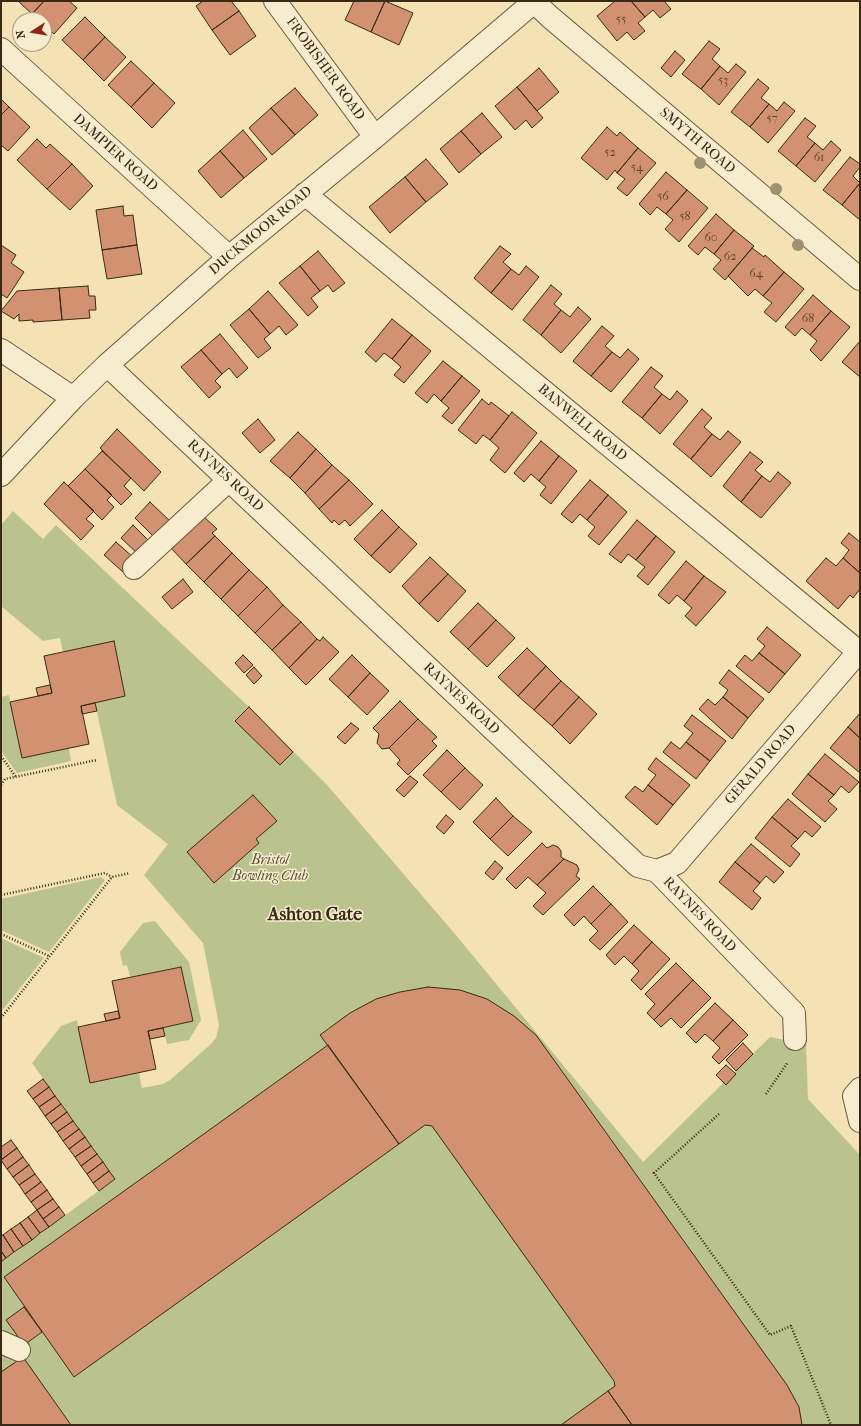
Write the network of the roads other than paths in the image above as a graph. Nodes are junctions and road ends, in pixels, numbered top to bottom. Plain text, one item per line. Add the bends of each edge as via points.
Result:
1 (275, 1) edge
2 (535, 1) edge
3 (1, 49) edge
4 (375, 137) junction
5 (305, 194) junction
6 (229, 257) junction
7 (860, 278) edge
8 (1, 350) edge
9 (107, 365) junction
10 (73, 398) junction
11 (1, 476) edge
12 (229, 480) junction
13 (134, 568) dead end
14 (859, 651) edge
15 (657, 871) junction
16 (795, 1038) dead end
17 (860, 1089) edge
18 (860, 1121) edge

1 - 4 street, FROBISHER ROAD
2 - 4 street, DUCKMOOR ROAD
2 - 7 street, SMYTH ROAD via 550,17
3 - 6 street, DAMPIER ROAD
4 - 5 street, DUCKMOOR ROAD
5 - 6 street, DUCKMOOR ROAD
5 - 14 street, BANWELL ROAD
6 - 9 street, DUCKMOOR ROAD
8 - 10 street
9 - 10 street, DUCKMOOR ROAD
9 - 12 street, RAYNES ROAD
10 - 11 street, DUCKMOOR ROAD
12 - 13 street
12 - 15 street, RAYNES ROAD via 638,866
14 - 15 street, GERALD ROAD via 677,863
15 - 16 street, RAYNES ROAD via 794,1013
17 - 18 street via 854,1096

